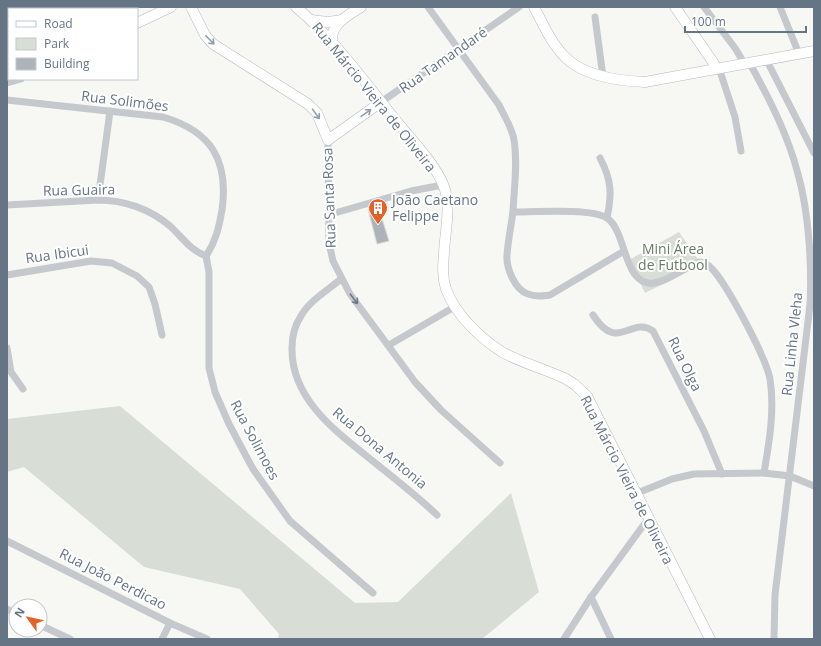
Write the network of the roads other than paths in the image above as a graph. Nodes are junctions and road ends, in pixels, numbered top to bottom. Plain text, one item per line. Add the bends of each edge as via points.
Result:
1 (171, 7) edge
2 (190, 7) edge
3 (296, 7) edge
4 (361, 7) edge
5 (428, 7) edge
6 (519, 7) edge
7 (534, 7) edge
8 (676, 7) edge
9 (704, 7) edge
10 (780, 7) edge
11 (595, 17) dead end
12 (311, 20) junction
13 (342, 20) junction
14 (138, 23) edge
15 (332, 43) junction
16 (457, 50) junction
17 (814, 51) edge
18 (799, 54) junction
19 (766, 59) junction
20 (746, 63) junction
21 (718, 68) junction
22 (603, 77) junction
23 (18, 80) edge
24 (7, 83) edge
25 (7, 100) edge
26 (381, 102) junction
27 (110, 111) junction
28 (328, 140) junction
29 (741, 151) dead end
30 (814, 153) edge
31 (600, 158) dead end
32 (443, 185) junction
33 (98, 200) junction
34 (7, 205) edge
35 (513, 212) junction
36 (328, 215) junction
37 (608, 218) junction
38 (624, 251) junction
39 (206, 256) junction
40 (7, 274) edge
41 (341, 279) junction
42 (456, 306) junction
43 (593, 315) dead end
44 (162, 335) dead end
45 (389, 346) junction
46 (7, 348) edge
47 (23, 389) dead end
48 (500, 463) dead end
49 (764, 473) junction
50 (722, 474) junction
51 (790, 476) junction
52 (814, 486) edge
53 (635, 494) junction
54 (437, 514) dead end
55 (648, 519) junction
56 (7, 541) edge
57 (374, 593) dead end
58 (591, 597) junction
59 (170, 623) junction
60 (48, 629) edge
61 (70, 639) edge
62 (162, 639) edge
63 (207, 639) edge
64 (564, 639) edge
65 (610, 639) edge
66 (710, 639) edge
67 (774, 639) edge

1 - 14 main road
2 -> 28 main road, Rua Santa Rosa via 205,35 213,44 308,104 317,113
3 - 12 main road, Rua Márcio Vieira de Oliveira
4 - 13 main road
5 - 16 street
6 - 16 street, Rua Tamandaré
7 - 22 main road via 548,33 567,59
8 - 21 main road
9 - 20 street, Rua Linha Vleha
10 - 18 street
11 - 22 street
12 - 13 main road
12 - 15 main road, Rua Márcio Vieira de Oliveira
13 - 15 main road via 332,33
15 - 26 main road, Rua Márcio Vieira de Oliveira
16 - 26 street, Rua Tamandaré
16 - 35 street via 499,105 514,138 516,158
17 - 18 main road
18 - 19 main road
19 - 20 main road
19 - 30 street
20 - 21 main road
20 - 51 street, Rua Linha Vleha via 775,111 798,174 812,276
21 - 22 main road via 645,82
21 - 29 street via 735,117
23 - 24 street
25 - 27 street, Rua Solimões
28 -> 26 main road, Rua Tamandaré
26 - 32 main road, Rua Márcio Vieira de Oliveira via 434,169
27 - 33 street
27 - 39 street, Rua Solimões via 174,120 196,132 215,150 224,180 223,198 219,229
28 - 36 street, Rua Santa Rosa
31 - 37 street via 610,180
32 - 36 street via 411,191
32 - 42 main road, Rua Márcio Vieira de Oliveira via 448,209 443,273 446,289
33 - 34 street, Rua Guaira
33 - 39 street, Rua Guaira via 111,200 143,209 170,226 192,249
35 - 37 street via 583,213
35 - 38 street via 507,256 509,268 520,288 527,294 550,295
36 - 41 street, Rua Santa Rosa via 330,250
37 - 38 street via 618,232
38 - 49 street via 638,277 648,283 661,281 703,262 714,271 723,284 756,344 770,378 772,410
39 - 57 street, Rua Solimoes via 209,272 209,368 215,392 229,424 253,469 290,521
40 - 44 street, Rua Ibicui via 91,261 112,263 137,276 149,287
41 -> 45 street, Rua Santa Rosa
41 - 54 street, Rua Dona Antonia via 310,304 301,316 292,343 296,378 306,396 328,423
42 - 45 street
42 - 53 main road, Rua Márcio Vieira de Oliveira via 477,332 503,352 566,379 587,396
43 - 50 street, Rua Olga via 601,326 612,333 620,334 642,327 648,327 653,331 704,431
45 - 48 street, Rua Santa Rosa via 415,382
46 - 47 street via 11,372
49 - 50 street
49 - 51 street
50 - 53 street via 682,476
51 - 52 street
51 - 67 street, Rua Linha Vleha via 775,595
53 - 55 main road, Rua Márcio Vieira de Oliveira
55 - 58 street
55 - 66 main road, Rua Márcio Vieira de Oliveira
56 - 59 street, Rua João Perdicao
58 - 64 street
58 - 65 street
59 - 62 street
59 - 63 street, Rua João Perdicao
60 - 61 street

